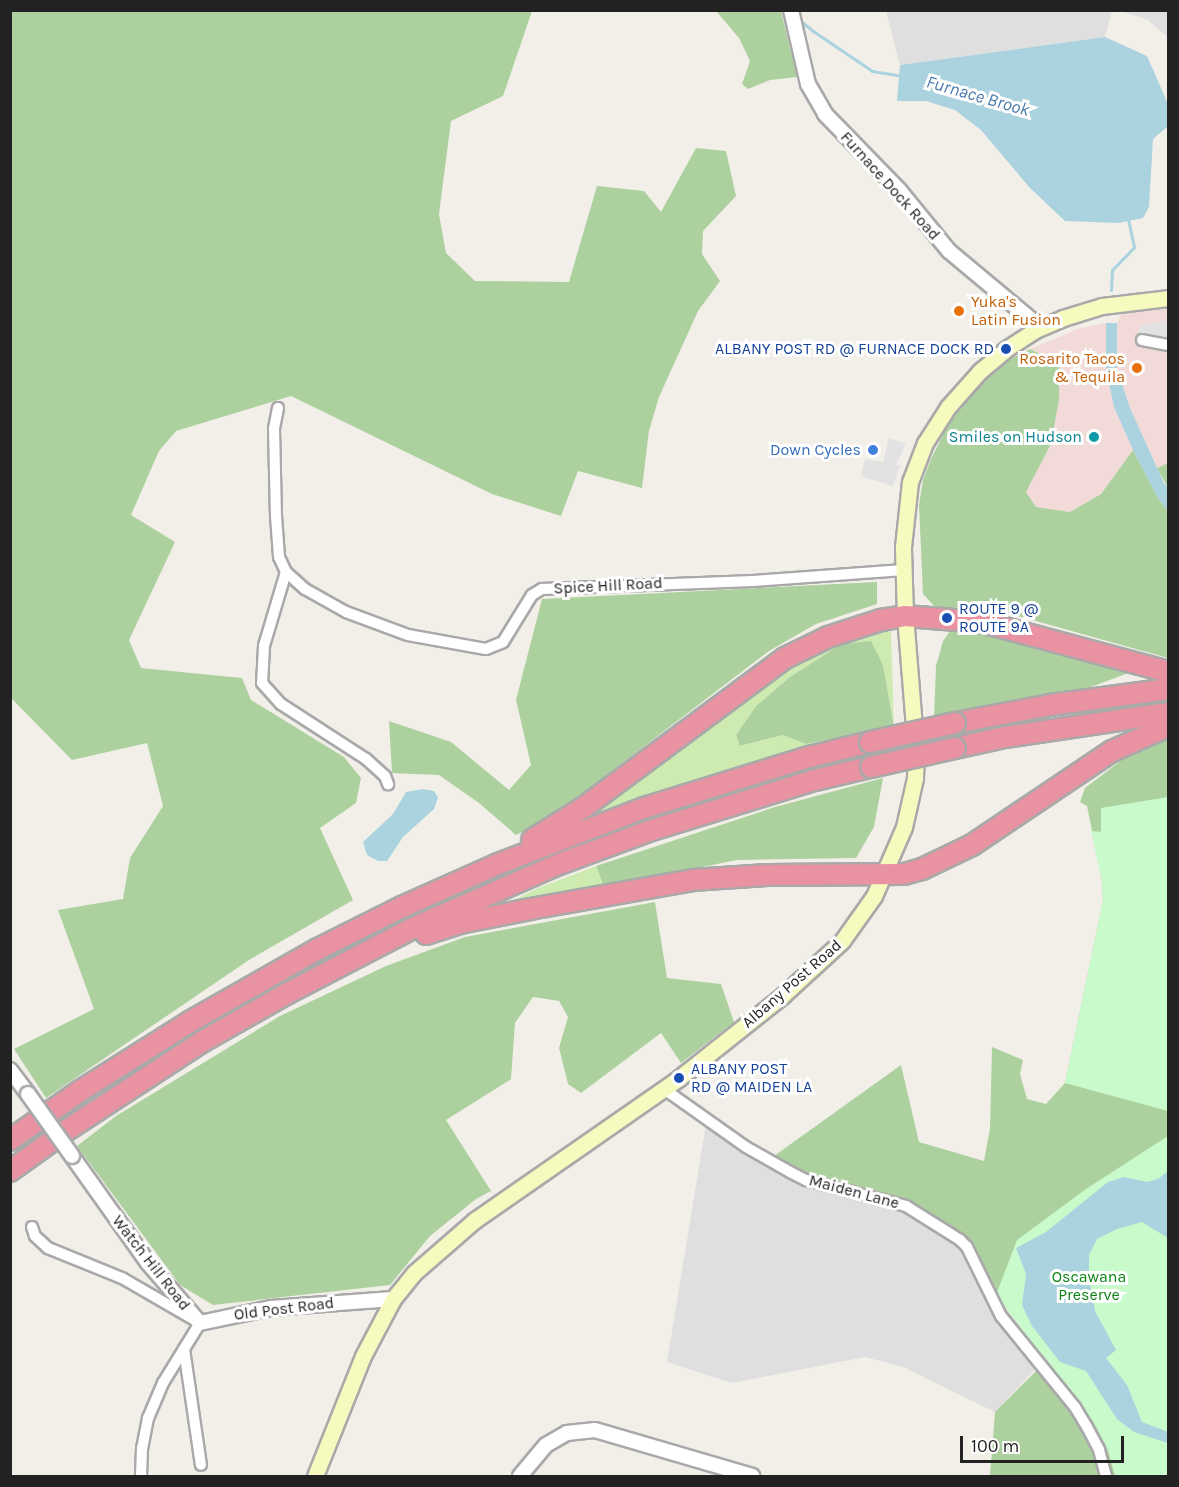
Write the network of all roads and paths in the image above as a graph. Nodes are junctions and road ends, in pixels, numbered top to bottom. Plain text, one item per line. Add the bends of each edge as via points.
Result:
1 (791, 10) edge
2 (1168, 298) edge
3 (1041, 328) junction
4 (1142, 340) dead end
5 (1168, 345) edge
6 (278, 408) dead end
7 (904, 570) junction
8 (286, 572) junction
9 (905, 616) junction
10 (1168, 672) edge
11 (1168, 689) edge
12 (1168, 713) edge
13 (1168, 726) edge
14 (388, 784) dead end
15 (886, 872) junction
16 (402, 907) junction
17 (286, 994) junction
18 (10, 1070) edge
19 (664, 1089) junction
20 (10, 1140) edge
21 (10, 1171) edge
22 (32, 1227) dead end
23 (393, 1299) junction
24 (200, 1323) junction
25 (184, 1349) junction
26 (201, 1465) dead end
27 (141, 1476) edge
28 (315, 1476) edge
29 (520, 1476) edge
30 (752, 1476) edge
31 (1106, 1476) edge

1 - 3 street, Furnace Dock Road via 808,84 831,122 891,182 949,251
2 - 3 main road, Albany Post Road via 1102,306
3 - 7 main road, Albany Post Road via 1006,349 980,371 934,428 910,482 904,521
4 - 5 street
6 - 8 street via 274,429 276,516 279,557
7 - 8 street, Spice Hill Road via 753,581 542,589 532,595 503,642 486,649 408,634 346,612 305,589
7 - 9 main road, Albany Post Road
8 - 14 street via 264,646 264,688 281,704 366,759 385,776
9 - 10 highway via 998,625
9 - 15 main road, Albany Post Road via 915,778 904,827
9 - 16 highway via 838,633 785,658 558,825
11 - 16 highway, bridge via 1040,706 777,766 606,821
12 - 17 highway, bridge via 1015,735 815,780 740,802 568,861 423,924
13 - 15 highway via 1104,756 955,855 922,870
15 - 17 highway via 692,880 530,909 439,929
15 - 19 main road, Albany Post Road via 860,918 826,957
16 - 20 highway via 316,950 191,1021
17 - 21 highway via 156,1070
18 - 24 street, Watch Hill Road, bridge via 148,1263
19 - 23 main road, Albany Post Road via 475,1220 429,1258
19 - 31 street, Maiden Lane via 746,1147 790,1172 806,1180 906,1206 960,1240 1008,1326 1088,1426
22 - 24 street, Watch Hill Road via 35,1236 48,1248 136,1286
23 - 24 street, Old Post Road via 271,1308
23 - 28 main road, Albany Post Road via 348,1388
24 - 25 street
25 - 26 street
25 - 27 street via 148,1418
29 - 30 street via 546,1445 567,1433 595,1430

